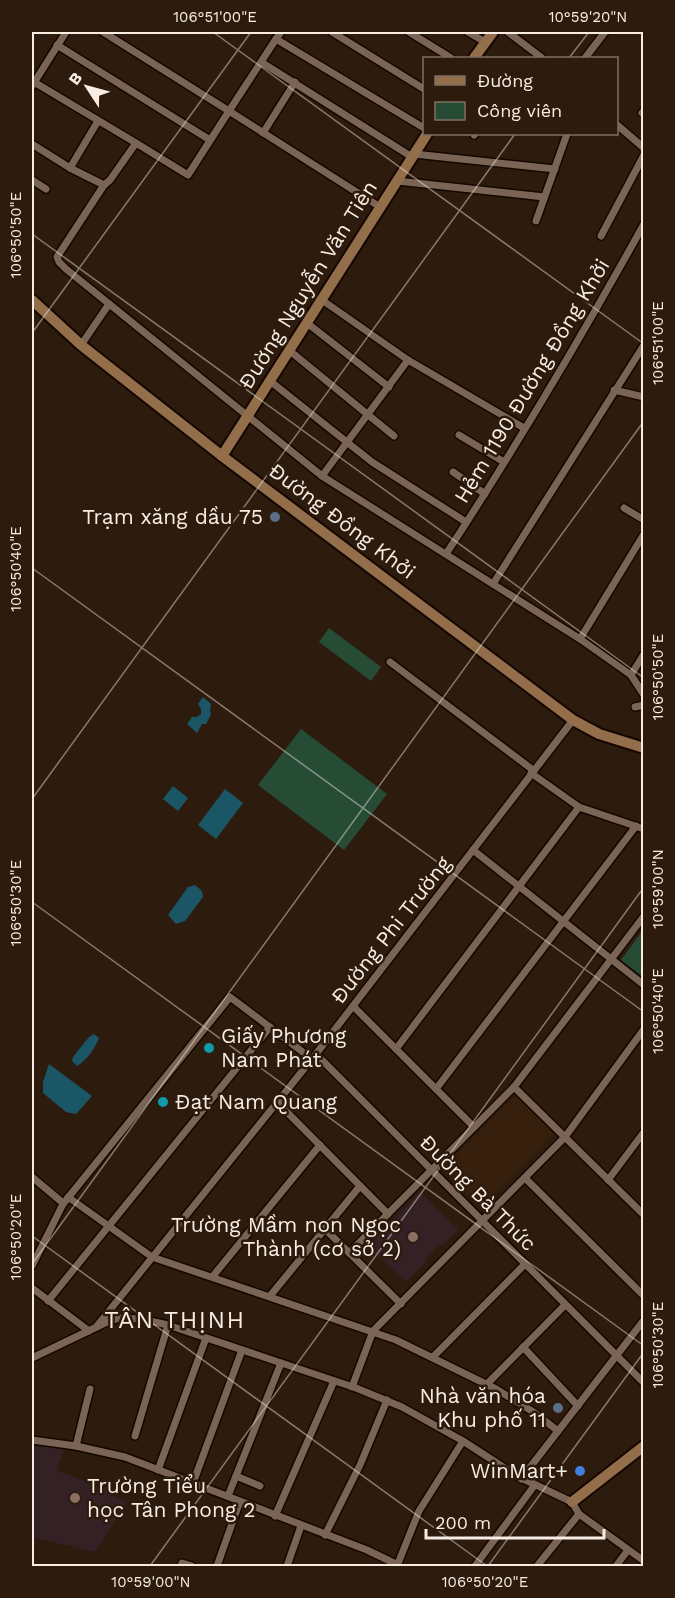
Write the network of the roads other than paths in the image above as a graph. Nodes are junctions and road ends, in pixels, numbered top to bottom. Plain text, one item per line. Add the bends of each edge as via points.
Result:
1 (66, 32) edge
2 (103, 32) edge
3 (281, 32) edge
4 (332, 32) edge
5 (409, 32) edge
6 (468, 32) edge
7 (493, 32) edge
8 (508, 32) edge
9 (605, 32) edge
10 (276, 39) junction
11 (485, 42) junction
12 (57, 45) junction
13 (449, 57) edge
14 (475, 57) edge
15 (541, 57) edge
16 (586, 57) edge
17 (261, 62) junction
18 (294, 82) junction
19 (33, 84) edge
20 (423, 87) edge
21 (229, 111) junction
22 (99, 121) junction
23 (618, 126) edge
24 (423, 127) edge
25 (263, 133) junction
26 (426, 135) edge
27 (567, 135) edge
28 (210, 140) junction
29 (136, 143) junction
30 (32, 144) edge
31 (644, 148) edge
32 (644, 155) edge
33 (413, 156) junction
34 (70, 168) junction
35 (555, 169) junction
36 (32, 180) edge
37 (397, 181) junction
38 (104, 185) junction
39 (46, 189) dead end
40 (544, 197) junction
41 (380, 207) junction
42 (536, 221) dead end
43 (644, 224) edge
44 (602, 236) dead end
45 (32, 300) edge
46 (322, 300) junction
47 (110, 304) junction
48 (308, 323) junction
49 (81, 345) junction
50 (644, 345) edge
51 (290, 351) junction
52 (408, 360) junction
53 (270, 381) junction
54 (389, 387) junction
55 (614, 390) junction
56 (644, 397) edge
57 (249, 415) junction
58 (368, 417) junction
59 (524, 428) junction
60 (459, 435) dead end
61 (394, 436) dead end
62 (348, 443) junction
63 (222, 456) junction
64 (504, 462) junction
65 (453, 472) dead end
66 (322, 476) junction
67 (485, 494) junction
68 (624, 508) dead end
69 (644, 520) edge
70 (466, 522) junction
71 (644, 534) edge
72 (446, 554) junction
73 (494, 584) junction
74 (580, 639) junction
75 (644, 654) edge
76 (390, 662) dead end
77 (631, 675) junction
78 (644, 695) edge
79 (644, 705) edge
80 (634, 707) dead end
81 (573, 720) junction
82 (644, 748) edge
83 (532, 772) junction
84 (579, 807) junction
85 (640, 827) edge
86 (473, 850) junction
87 (519, 887) junction
88 (644, 916) edge
89 (564, 922) junction
90 (611, 959) junction
91 (644, 985) edge
92 (353, 1006) junction
93 (270, 1027) junction
94 (644, 1029) edge
95 (396, 1049) junction
96 (314, 1056) junction
97 (514, 1087) junction
98 (436, 1089) junction
99 (277, 1102) junction
100 (474, 1127) junction
101 (644, 1132) edge
102 (565, 1137) junction
103 (320, 1144) junction
104 (431, 1170) junction
105 (32, 1177) edge
106 (525, 1178) junction
107 (608, 1180) junction
108 (360, 1186) junction
109 (66, 1200) junction
110 (388, 1214) junction
111 (644, 1215) edge
112 (482, 1221) junction
113 (108, 1226) junction
114 (325, 1229) junction
115 (349, 1253) junction
116 (152, 1257) junction
117 (525, 1264) junction
118 (32, 1266) edge
119 (213, 1276) junction
120 (32, 1288) edge
121 (270, 1296) junction
122 (644, 1296) edge
123 (48, 1301) junction
124 (401, 1304) junction
125 (565, 1305) junction
126 (644, 1320) edge
127 (168, 1325) junction
128 (97, 1326) junction
129 (89, 1331) junction
130 (373, 1331) junction
131 (206, 1338) junction
132 (523, 1347) junction
133 (242, 1350) junction
134 (616, 1356) junction
135 (32, 1357) edge
136 (433, 1357) junction
137 (281, 1363) junction
138 (644, 1369) edge
139 (637, 1377) junction
140 (334, 1381) junction
141 (644, 1383) edge
142 (487, 1384) junction
143 (352, 1387) junction
144 (90, 1389) dead end
145 (387, 1400) junction
146 (578, 1406) junction
147 (558, 1431) junction
148 (135, 1436) dead end
149 (32, 1440) edge
150 (463, 1441) junction
151 (76, 1446) junction
152 (644, 1446) edge
153 (159, 1470) junction
154 (236, 1476) junction
155 (521, 1479) junction
156 (193, 1483) junction
157 (260, 1486) dead end
158 (534, 1486) junction
159 (228, 1496) junction
160 (240, 1501) junction
161 (572, 1502) junction
162 (579, 1514) junction
163 (275, 1516) junction
164 (302, 1526) junction
165 (325, 1535) junction
166 (628, 1550) junction
167 (644, 1561) edge
168 (181, 1566) edge
169 (192, 1566) edge
170 (218, 1566) edge
171 (288, 1566) edge
172 (397, 1566) edge
173 (475, 1566) edge
174 (537, 1566) edge
175 (616, 1566) edge

1 - 12 street
2 - 21 street
3 - 10 street
4 - 20 street
5 - 13 street
6 - 11 street
7 - 11 main road
8 - 15 street
9 - 16 street
10 - 17 street
10 - 24 street
11 - 14 main road
12 - 19 street
12 - 28 street
17 - 18 street
17 - 21 street
18 - 25 street
18 - 33 street
19 - 22 street
21 - 25 street
21 - 28 street
22 - 29 street
22 - 34 street
23 - 31 street
25 - 41 street
26 - 33 main road, Đường Nguyễn Văn Tiên
27 - 35 street
28 - 29 street via 188,175
29 - 38 street
30 - 34 street
32 - 44 street
33 - 35 street
33 - 37 main road, Đường Nguyễn Văn Tiên
34 - 38 street
35 - 40 street
36 - 39 street
37 - 40 street
37 - 41 main road, Đường Nguyễn Văn Tiên
38 - 47 street via 57,257 66,269
40 - 42 street
41 - 46 main road, Đường Nguyễn Văn Tiên
43 - 59 street, Hẻm 1190 Đường Đồng Khởi
45 - 49 main road, Đường Đồng Khởi
46 - 48 main road, Đường Nguyễn Văn Tiên
46 - 52 street
47 - 49 street
47 - 57 street
48 - 51 main road, Đường Nguyễn Văn Tiên
48 - 54 street
49 - 63 main road, Đường Đồng Khởi
50 - 55 street
51 - 53 main road, Đường Nguyễn Văn Tiên
51 - 58 street
52 - 54 street
52 - 59 street
53 - 57 main road, Đường Nguyễn Văn Tiên
53 - 62 street
54 - 58 street
55 - 56 street
55 - 73 street
57 - 63 main road, Đường Nguyễn Văn Tiên
57 - 66 street
58 - 61 street
58 - 62 street
59 - 64 street, Hẻm 1190 Đường Đồng Khởi
60 - 64 street
62 - 66 street
62 - 70 street
63 - 81 main road, Đường Đồng Khởi
64 - 67 street, Hẻm 1190 Đường Đồng Khởi
65 - 67 street
66 - 72 street
67 - 70 street, Hẻm 1190 Đường Đồng Khởi
68 - 69 street
70 - 72 street, Hẻm 1190 Đường Đồng Khởi
71 - 74 street
72 - 73 street
73 - 74 street
74 - 77 street
75 - 77 street
76 - 83 street
77 - 78 street
79 - 80 street
81 - 82 main road, Đường Đồng Khởi via 599,734
81 - 83 street, Đường Phi Trường
83 - 84 street
83 - 86 street, Đường Phi Trường
84 - 85 street
84 - 87 street
85 - 89 street
86 - 87 street
86 - 92 street, Đường Phi Trường
87 - 89 street
87 - 95 street
88 - 90 street
89 - 90 street
89 - 98 street
90 - 91 street
90 - 97 street
92 - 95 street
92 - 96 street, Đường Phi Trường
93 - 96 street, Đường Bà Thức
93 - 109 street, Đường Bà Thức via 230,997
93 - 113 street
94 - 102 street
95 - 98 street
96 - 99 street, Đường Phi Trường
96 - 104 street, Đường Bà Thức
97 - 100 street
97 - 102 street
98 - 100 street
99 - 103 street
99 - 116 street, Đường Phi Trường
100 - 104 street
101 - 107 street
102 - 106 street
102 - 107 street
103 - 108 street
103 - 119 street
104 - 110 street
104 - 112 street, Đường Bà Thức
105 - 109 street
106 - 112 street
106 - 122 street
107 - 111 street
108 - 110 street
108 - 114 street
109 - 113 street
109 - 118 street
110 - 115 street
112 - 117 street, Đường Bà Thức
112 - 124 street
113 - 116 street
113 - 123 street
114 - 115 street
114 - 121 street
115 - 124 street
116 - 119 street
116 - 128 street, Đường Phi Trường
117 - 125 street, Đường Bà Thức
117 - 136 street
119 - 121 street
120 - 123 street
121 - 130 street
123 - 129 street
124 - 130 street
125 - 132 street
125 - 134 street, Đường Bà Thức
126 - 134 street
127 - 128 street via 141,1318 119,1318
127 - 131 street
127 - 148 street
128 - 129 street
129 - 135 street
130 - 136 street
130 - 143 street
131 - 133 street
131 - 153 street
132 - 142 street
132 - 146 street
133 - 137 street
133 - 156 street
134 - 139 street, Đường Bà Thức
134 - 146 street
136 - 142 street
137 - 140 street
137 - 154 street
138 - 139 street
139 - 141 street, Đường Bà Thức
140 - 143 street
140 - 163 street
142 - 147 street
143 - 145 street
144 - 151 street
145 - 150 street
145 - 165 street
146 - 147 street
147 - 155 street
149 - 151 street
150 - 155 street
150 - 172 street via 419,1511
151 - 153 street via 125,1457
152 - 161 main road
153 - 156 street
154 - 157 street
154 - 159 street
155 - 158 street
156 - 159 street
158 - 161 street
158 - 173 street
159 - 160 street
160 - 163 street
160 - 170 street
161 - 162 street
162 - 166 street
162 - 174 street
163 - 164 street
164 - 165 street
164 - 171 street
165 - 172 street
166 - 167 street
166 - 175 street
168 - 169 street

